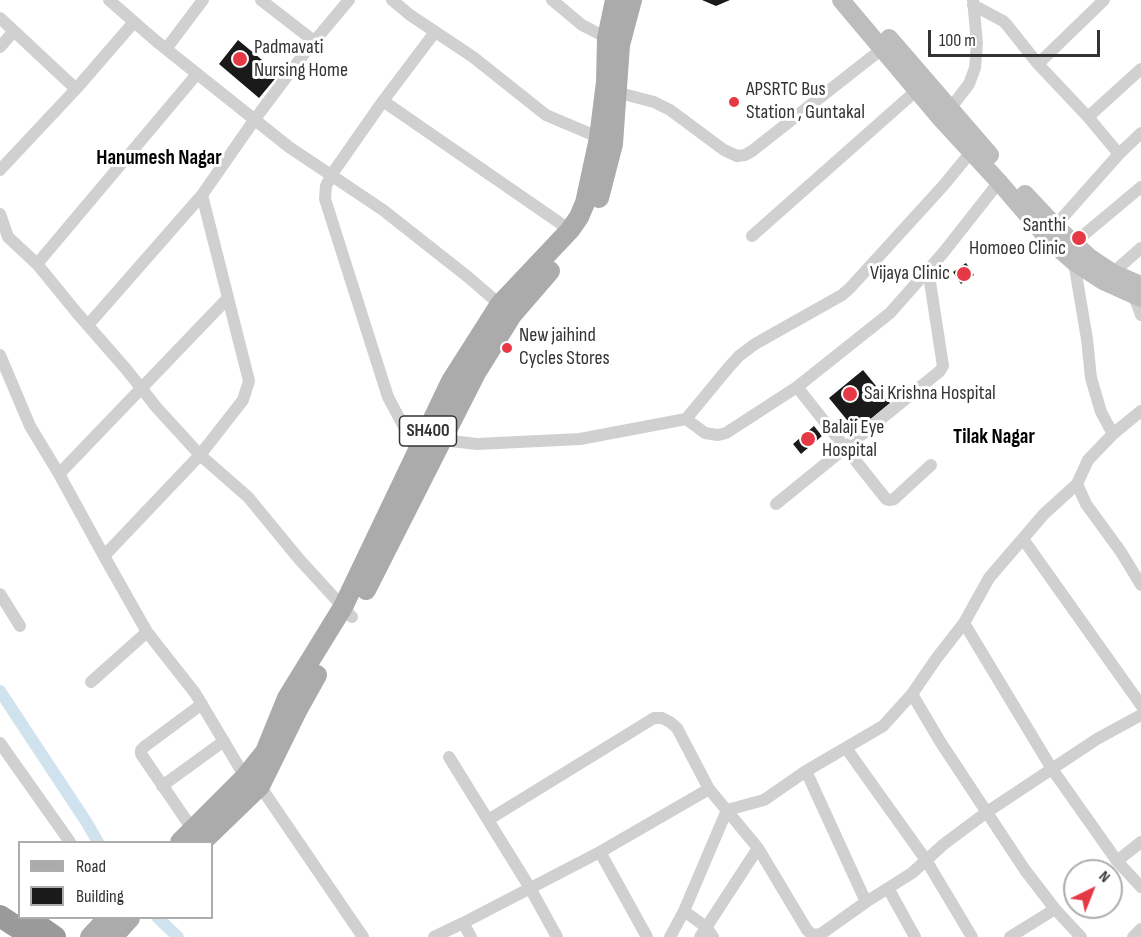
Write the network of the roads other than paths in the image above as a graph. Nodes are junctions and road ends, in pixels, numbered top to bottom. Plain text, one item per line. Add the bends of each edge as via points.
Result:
1 (109, 0) edge
2 (203, 0) edge
3 (261, 0) edge
4 (349, 0) edge
5 (392, 0) edge
6 (552, 0) edge
7 (615, 0) edge
8 (632, 0) edge
9 (841, 0) edge
10 (856, 0) edge
11 (1104, 0) edge
12 (973, 2) edge
13 (0, 18) edge
14 (134, 22) junction
15 (14, 31) junction
16 (435, 32) junction
17 (314, 41) junction
18 (614, 41) junction
19 (887, 45) junction
20 (0, 46) edge
21 (166, 49) junction
22 (1038, 64) junction
23 (1141, 69) edge
24 (197, 74) junction
25 (76, 89) junction
26 (917, 90) junction
27 (611, 91) junction
28 (383, 101) junction
29 (946, 114) junction
30 (1088, 117) junction
31 (255, 119) junction
32 (1141, 133) edge
33 (606, 141) junction
34 (971, 152) junction
35 (1119, 154) junction
36 (0, 170) edge
37 (332, 174) junction
38 (999, 182) junction
39 (1141, 187) edge
40 (202, 195) junction
41 (0, 214) edge
42 (1055, 226) junction
43 (570, 230) junction
44 (752, 236) dead end
45 (1141, 248) edge
46 (1070, 252) junction
47 (37, 264) junction
48 (928, 269) junction
49 (1108, 277) junction
50 (1139, 293) edge
51 (228, 298) junction
52 (506, 310) junction
53 (1141, 315) edge
54 (88, 325) junction
55 (0, 356) edge
56 (797, 387) junction
57 (141, 388) junction
58 (1141, 411) edge
59 (686, 419) junction
60 (1113, 434) junction
61 (434, 437) junction
62 (845, 448) junction
63 (417, 452) junction
64 (200, 455) junction
65 (931, 465) dead end
66 (428, 469) junction
67 (59, 474) junction
68 (1077, 484) junction
69 (776, 504) dead end
70 (1023, 538) junction
71 (104, 556) junction
72 (1141, 585) edge
73 (0, 594) edge
74 (347, 612) junction
75 (964, 623) junction
76 (20, 626) dead end
77 (147, 632) junction
78 (91, 682) dead end
79 (912, 694) junction
80 (202, 704) junction
81 (1141, 705) edge
82 (1141, 715) edge
83 (224, 741) junction
84 (0, 743) edge
85 (846, 748) junction
86 (449, 756) dead end
87 (1052, 769) junction
88 (806, 771) junction
89 (252, 782) junction
90 (162, 786) junction
91 (709, 789) junction
92 (728, 810) junction
93 (987, 813) junction
94 (488, 820) junction
95 (192, 838) edge
96 (69, 841) edge
97 (1141, 842) edge
98 (758, 848) junction
99 (600, 852) junction
100 (1117, 859) edge
101 (1120, 859) edge
102 (926, 860) junction
103 (1123, 867) edge
104 (1141, 887) edge
105 (530, 888) junction
106 (888, 888) junction
107 (0, 899) edge
108 (866, 902) junction
109 (1055, 909) junction
110 (18, 910) edge
111 (684, 911) junction
112 (0, 916) edge
113 (29, 919) edge
114 (107, 919) edge
115 (129, 919) edge
116 (463, 923) junction
117 (1141, 929) edge
118 (706, 934) edge
119 (32, 937) edge
120 (55, 937) edge
121 (90, 937) edge
122 (113, 937) edge
123 (363, 937) edge
124 (434, 937) edge
125 (471, 937) edge
126 (557, 937) edge
127 (646, 937) edge
128 (670, 937) edge
129 (915, 937) edge
130 (972, 937) edge
131 (1010, 937) edge
132 (1081, 937) edge
133 (1133, 937) edge

1 - 14 street
2 - 21 street
3 - 17 street
4 - 17 street
5 - 16 street
6 - 18 street via 582,25
7 - 18 main road, SH400
8 - 18 main road, SH400
9 - 19 street
10 - 19 street
11 - 22 street
12 - 22 street via 1003,21
12 - 29 street via 975,68 969,84
13 - 15 street
14 - 21 street
14 - 25 street
15 - 20 street
15 - 25 street
16 - 28 street
16 - 33 street via 546,115
17 - 31 street
18 - 27 main road, SH400
19 - 26 street
19 - 27 street via 745,155 724,150 654,102
19 - 29 street
21 - 24 street
22 - 30 street
23 - 30 street
24 - 31 street
24 - 47 street
25 - 36 street
26 - 29 street
26 - 44 street
27 - 33 main road, SH400
28 - 37 street
28 - 43 street
29 - 34 street
29 - 42 street
30 - 35 street
31 - 37 street via 289,147
31 - 40 street
32 - 35 street
33 - 43 main road, SH400 via 585,203
33 - 52 main road, SH400 via 592,220 579,240
34 - 38 street
34 - 59 street via 850,288 739,356
35 - 42 street
37 - 52 street via 383,210
37 - 63 street via 326,186 327,207 388,398
38 - 46 street via 1048,239
38 - 48 street
39 - 46 street
40 - 51 street
40 - 54 street
41 - 47 street via 8,237
42 - 46 street
43 - 52 main road, SH400
45 - 49 street
46 - 49 street
46 - 60 street via 1091,378 1101,412
47 - 54 street
48 - 56 street via 890,313
48 - 62 street via 943,366
49 - 50 street
50 - 53 street
51 - 57 street
51 - 64 street via 249,381 243,400
52 - 61 main road, SH400 via 476,373
54 - 57 street
55 - 67 street via 30,426
56 - 59 street via 726,433 705,433
56 - 62 street
57 - 64 street
57 - 67 street
58 - 60 street
59 - 61 street via 580,439 477,444
60 - 68 street via 1088,460
61 - 63 main road, SH400
61 - 66 main road, SH400
62 - 65 street via 889,500
62 - 69 street
63 - 66 street
63 - 74 main road, SH400
64 - 71 street
64 - 74 street via 248,497
66 - 74 main road, SH400
67 - 71 street
68 - 70 street
68 - 72 street via 1086,504
70 - 75 street via 989,578
70 - 81 street
71 - 77 street
73 - 76 street
74 - 89 main road, SH400 via 309,689
75 - 79 street
75 - 87 street
77 - 78 street
77 - 80 street
79 - 85 street via 884,726
79 - 93 street
80 - 83 street
80 - 90 street via 141,750
82 - 87 street
83 - 89 street
83 - 90 street
84 - 96 street
85 - 88 street
85 - 102 street
86 - 94 street
87 - 93 street
87 - 100 street
88 - 92 street via 764,800
88 - 108 street
89 - 95 main road, SH400
89 - 123 street
90 - 95 street
91 - 92 street
91 - 94 street via 677,729 662,718 654,718
91 - 99 street
92 - 98 street
92 - 111 street
93 - 102 street
93 - 109 street
94 - 105 street
97 - 101 street
98 - 108 street via 813,935 821,934
98 - 118 street
99 - 105 street
99 - 127 street
102 - 106 street
102 - 130 street
103 - 104 street
105 - 116 street
105 - 126 street
106 - 108 street
106 - 129 street
107 - 110 highway
109 - 131 street
109 - 132 street
111 - 118 street
111 - 128 street
112 - 119 highway
113 - 120 highway
114 - 121 main road
115 - 122 main road
116 - 124 street
116 - 125 street
117 - 133 street

